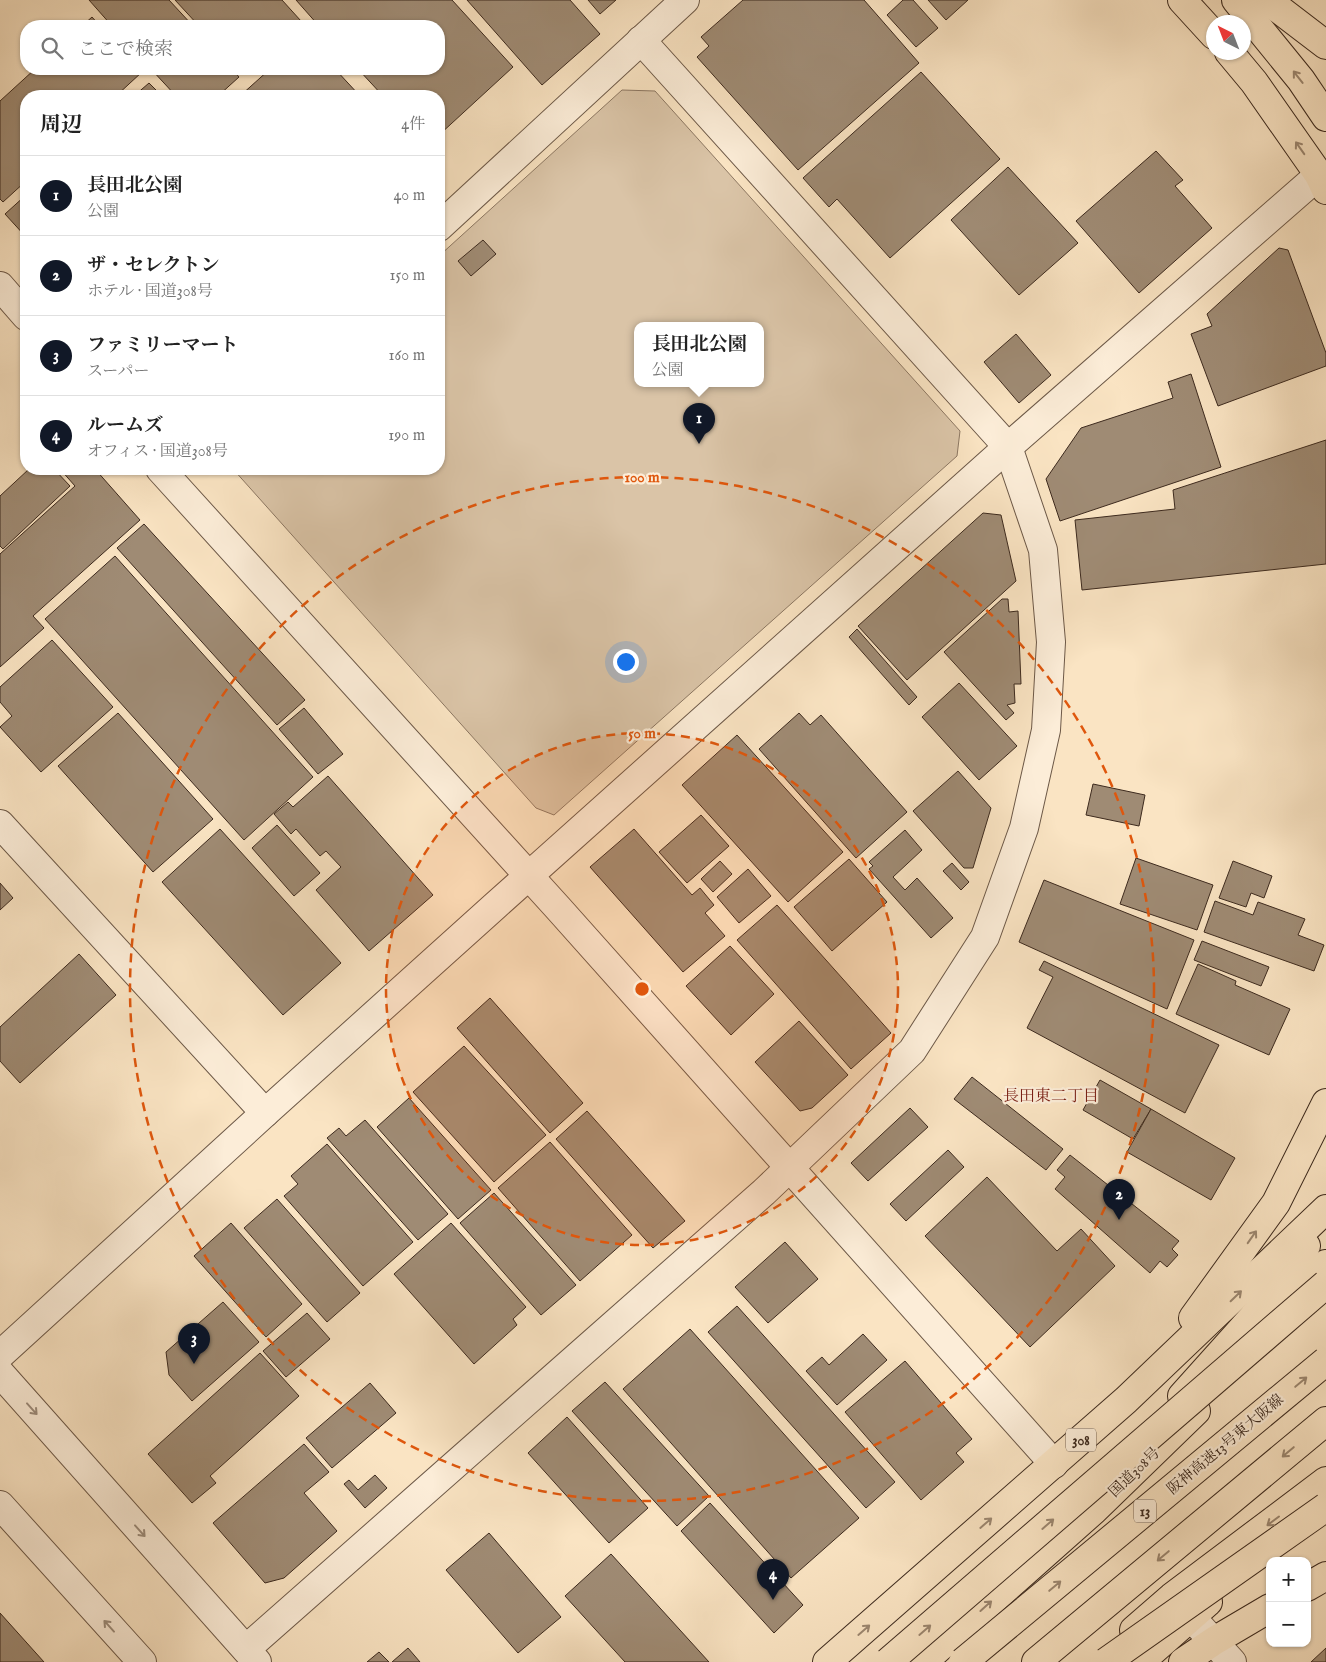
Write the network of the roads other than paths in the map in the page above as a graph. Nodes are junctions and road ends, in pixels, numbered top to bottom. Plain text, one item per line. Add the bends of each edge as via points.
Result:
1 (685, 0) edge
2 (1182, 0) edge
3 (1236, 0) edge
4 (1267, 0) edge
5 (1206, 26) edge
6 (641, 40) junction
7 (1326, 45) edge
8 (1236, 60) edge
9 (1326, 117) edge
10 (1322, 182) edge
11 (445, 221) edge
12 (0, 286) edge
13 (20, 309) edge
14 (1008, 447) junction
15 (171, 475) edge
16 (0, 824) edge
17 (529, 876) junction
18 (1326, 1103) edge
19 (265, 1112) junction
20 (790, 1168) junction
21 (1326, 1209) edge
22 (1326, 1216) edge
23 (1326, 1264) edge
24 (1326, 1284) edge
25 (0, 1355) edge
26 (1326, 1361) edge
27 (0, 1373) edge
28 (1126, 1400) junction
29 (1326, 1421) edge
30 (1054, 1464) junction
31 (1113, 1467) junction
32 (1326, 1481) edge
33 (0, 1505) edge
34 (1324, 1507) edge
35 (1326, 1576) edge
36 (1311, 1584) edge
37 (1266, 1610) edge
38 (1191, 1617) junction
39 (1214, 1641) junction
40 (251, 1655) edge
41 (142, 1662) edge
42 (828, 1662) edge
43 (888, 1662) edge
44 (923, 1662) edge
45 (963, 1662) edge
46 (1036, 1662) edge
47 (1097, 1662) edge
48 (1106, 1662) edge
49 (1140, 1662) edge
50 (1183, 1662) edge
51 (1232, 1662) edge

1 - 6 street
2 - 5 main road
9 -> 3 main road via 1301,80
4 - 7 main road
6 - 11 street
6 - 14 street
10 -> 8 main road
10 - 14 street
12 - 13 street
14 - 17 street
14 - 20 street via 1043,550 1051,642 1046,730 1024,828 985,937 912,1050
15 - 17 street
16 - 19 street
17 - 19 street
17 - 20 street
28 -> 18 main road via 1205,1303 1276,1203
19 - 25 street
20 - 30 street
20 - 40 street
28 -> 21 main road, 308
22 - 31 main road, bridge via 1261,1308 1190,1388
44 -> 23 main road, 国道308号 via 1094,1510 1185,1422
24 - 31 main road, bridge
45 -> 26 main road, 阪神高速13号東大阪線 / 13, bridge
27 -> 40 street
28 - 30 main road, 308
29 -> 46 main road
42 -> 30 main road, 308
43 -> 31 main road, bridge
32 -> 47 main road via 1172,1597
41 -> 33 street
34 - 38 main road
34 - 48 main road, bridge
35 - 36 main road
37 - 39 main road
38 - 39 street
38 - 49 main road
39 - 50 main road
39 - 51 street

